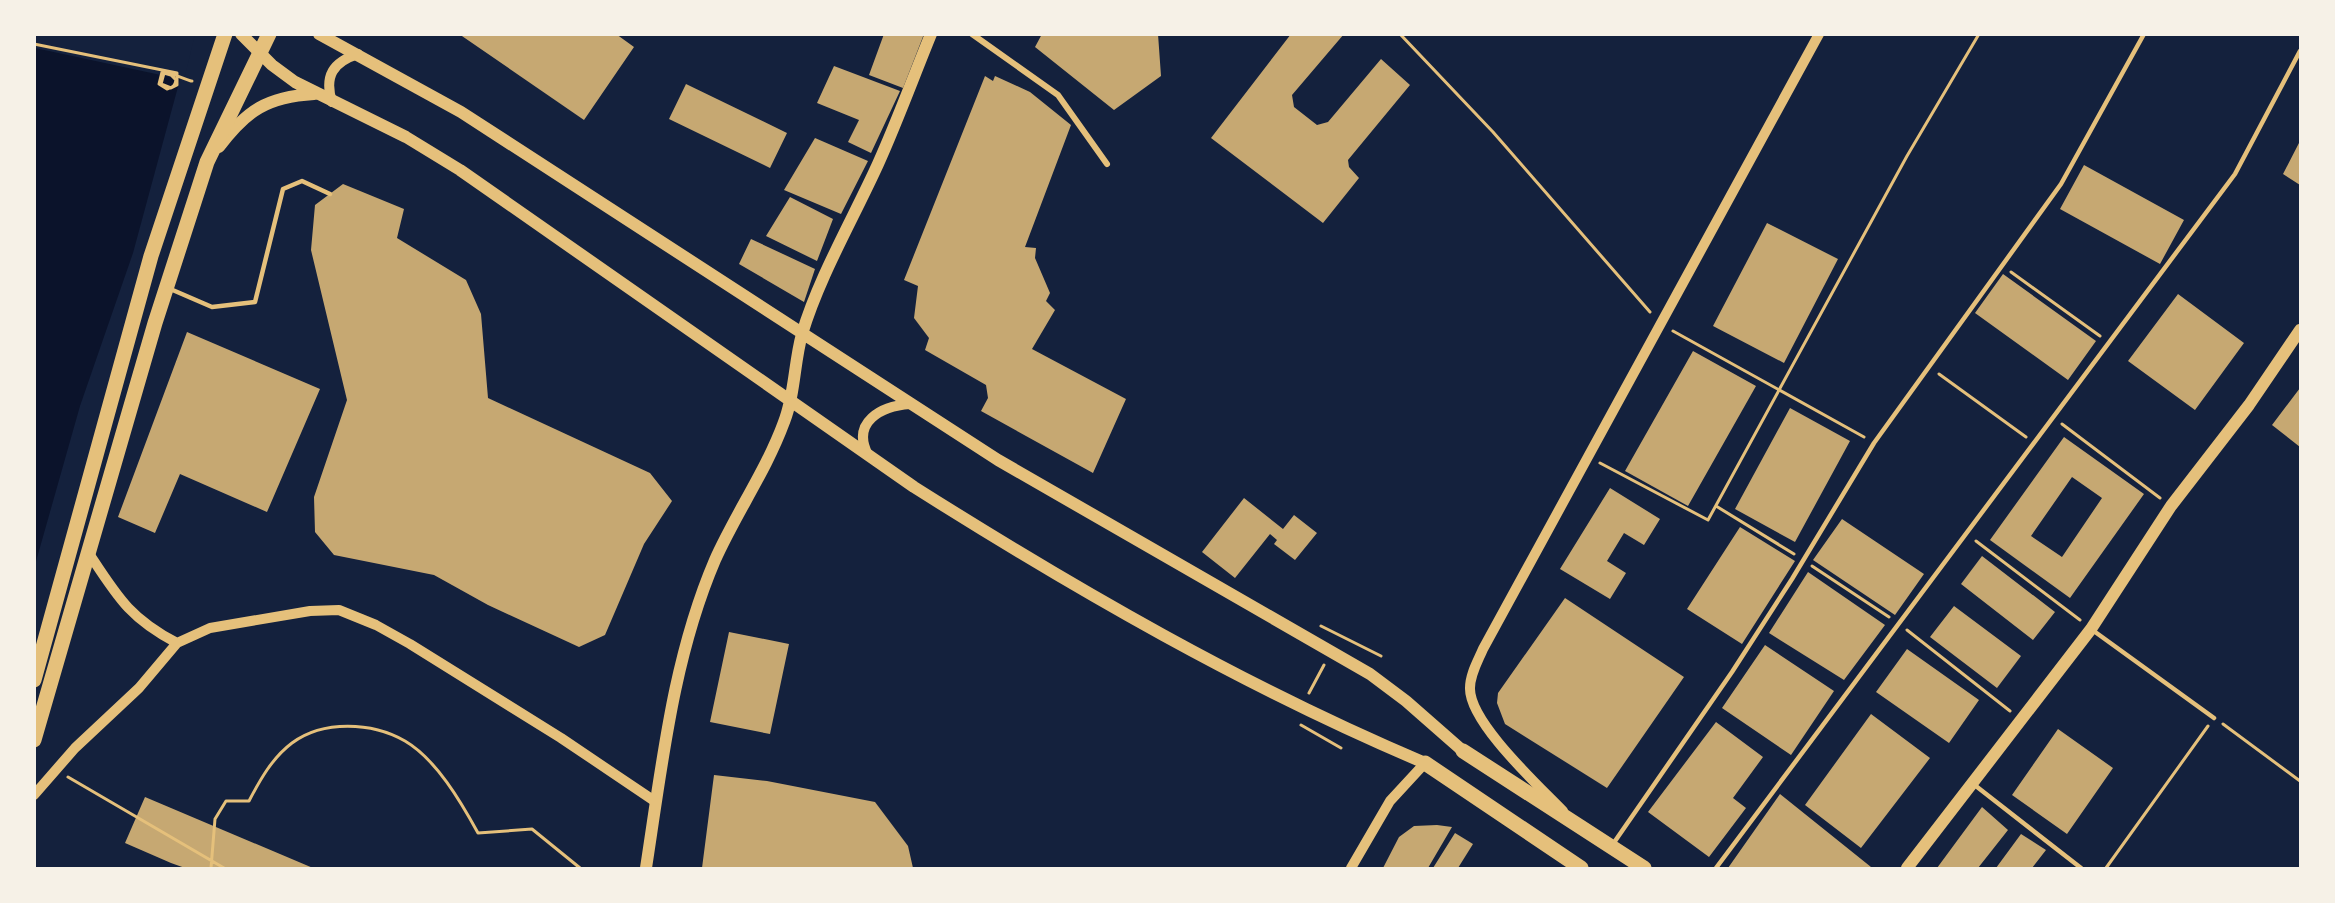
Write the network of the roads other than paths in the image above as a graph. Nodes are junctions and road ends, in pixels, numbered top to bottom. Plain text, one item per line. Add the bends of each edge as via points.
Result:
1 (225, 34) edge
2 (269, 34) edge
3 (319, 34) edge
4 (931, 34) edge
5 (972, 34) edge
6 (1819, 34) edge
7 (2144, 34) edge
8 (245, 38) edge
9 (2301, 51) edge
10 (358, 54) junction
11 (316, 94) junction
12 (332, 102) junction
13 (207, 162) junction
14 (1107, 164) dead end
15 (330, 194) dead end
16 (166, 287) junction
17 (2301, 330) edge
18 (802, 334) junction
19 (791, 400) junction
20 (910, 404) junction
21 (868, 455) junction
22 (88, 552) junction
23 (2091, 629) junction
24 (177, 643) junction
25 (34, 680) edge
26 (2214, 718) road end
27 (34, 740) edge
28 (1463, 751) joint
29 (1425, 763) junction
30 (1972, 783) junction
31 (34, 795) edge
32 (656, 802) junction
33 (1576, 824) junction
34 (1612, 846) junction
35 (646, 868) edge
36 (1351, 868) edge
37 (1581, 868) edge
38 (1644, 868) edge
39 (1716, 868) edge
40 (1907, 868) edge
41 (2081, 868) edge

1 - 25 main road via 151,256
2 - 13 main road
3 - 10 main road
4 - 18 main road
5 - 14 street via 1058,95
6 - 33 street via 1483,649 1470,688 1481,720
7 - 34 lane via 2061,184 1874,443 1732,672
8 - 11 main road via 295,82
9 - 39 lane via 2235,174
10 - 12 street via 342,59 331,70
10 - 18 main road via 461,112
11 - 12 main road
11 - 13 main road via 273,100 258,108 244,117
12 - 19 main road via 406,137 460,170
13 - 16 main road
15 - 16 lane via 302,181 283,189 255,302 212,307
16 - 22 main road
17 - 23 main road via 2171,506
18 - 19 main road
18 - 20 main road
19 - 21 main road
19 - 32 main road via 766,464 715,561 700,603 675,690
20 - 21 street via 888,407 869,421 863,434
20 - 28 main road via 1097,519 1370,675 1407,701
21 - 29 main road via 967,520 1164,634 1353,733
22 - 24 street via 130,612
22 - 27 main road
23 - 26 lane
23 - 30 main road
24 - 31 street via 139,688
24 - 32 street via 210,627 339,610 420,650
28 - 33 main road
29 - 36 street via 1390,801
29 - 37 main road
30 - 40 main road
30 - 41 lane
32 - 35 main road
33 - 34 main road
34 - 38 main road

